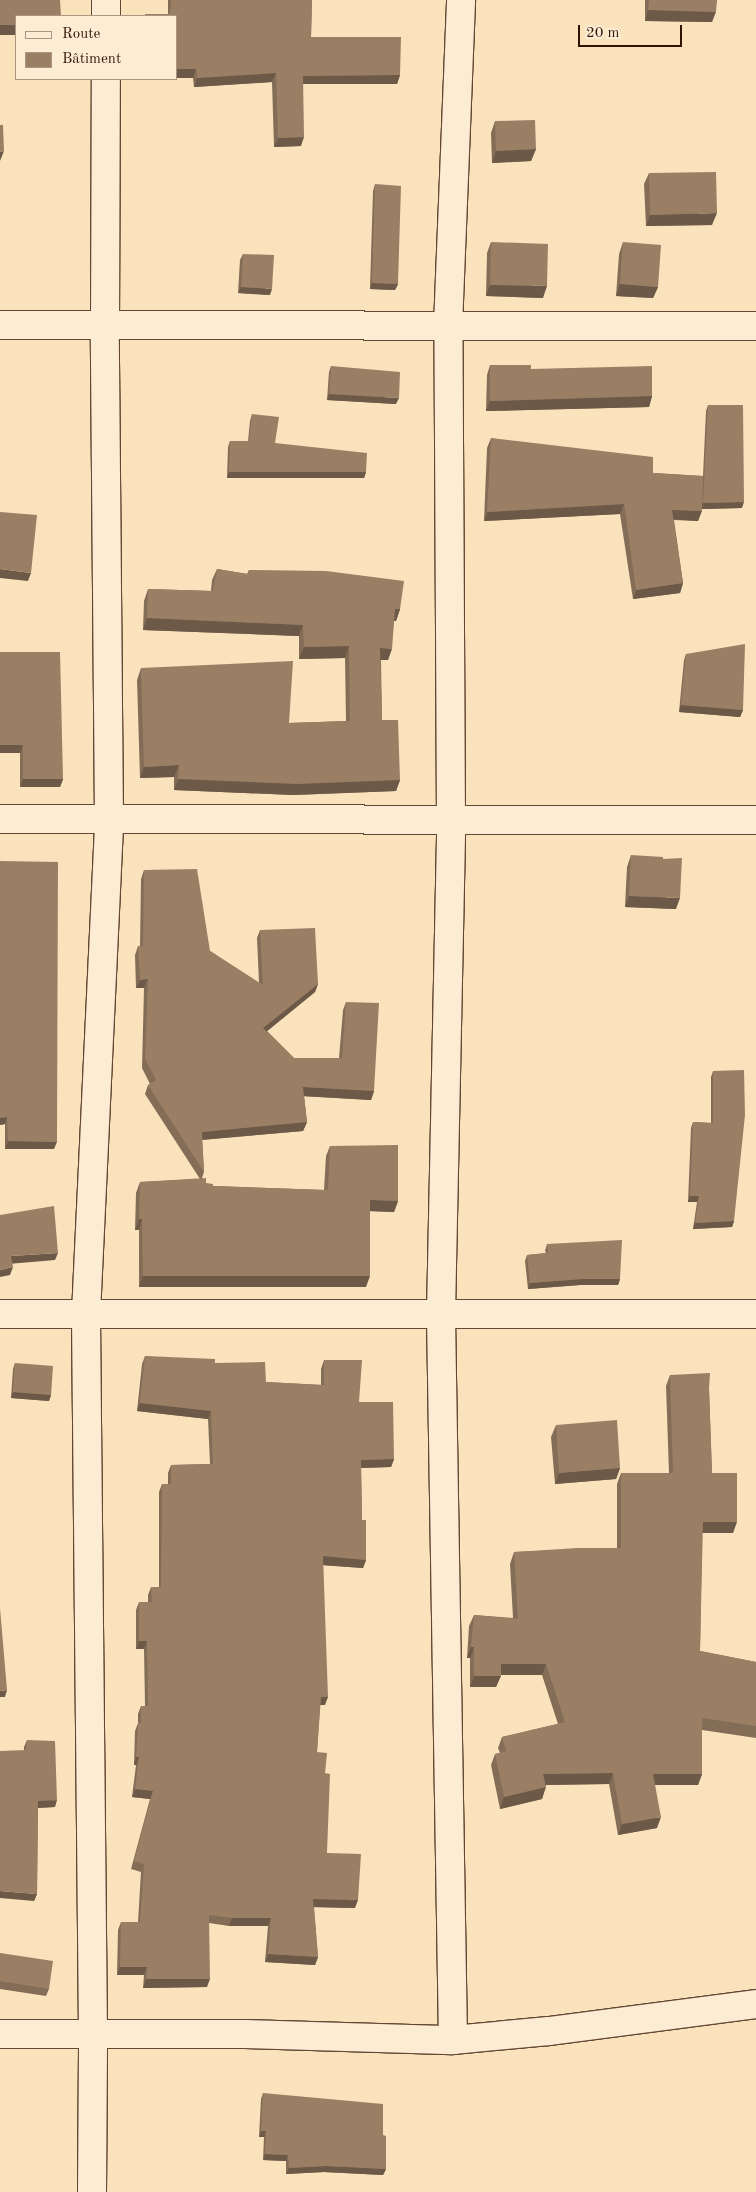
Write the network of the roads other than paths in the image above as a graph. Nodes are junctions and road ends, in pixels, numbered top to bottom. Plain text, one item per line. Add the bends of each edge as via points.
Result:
1 (106, 0) edge
2 (460, 0) edge
3 (106, 15) edge
4 (106, 80) edge
5 (0, 324) edge
6 (105, 325) junction
7 (448, 326) junction
8 (756, 326) edge
9 (0, 819) edge
10 (109, 819) junction
11 (451, 820) junction
12 (756, 820) edge
13 (0, 1314) edge
14 (86, 1314) junction
15 (441, 1314) junction
16 (756, 1314) edge
17 (756, 2004) edge
18 (0, 2034) edge
19 (93, 2034) junction
20 (453, 2040) junction
21 (92, 2192) edge

1 - 3 street
2 - 7 street
4 - 6 street
5 - 6 street
6 - 7 street
6 - 10 street
7 - 8 street
7 - 11 street
9 - 10 street
10 - 11 street
10 - 14 street
11 - 12 street
11 - 15 street
13 - 14 street
14 - 15 street
14 - 19 street
15 - 16 street
15 - 20 street
17 - 20 street
18 - 19 street
19 - 20 street via 245,2034
19 - 21 street

